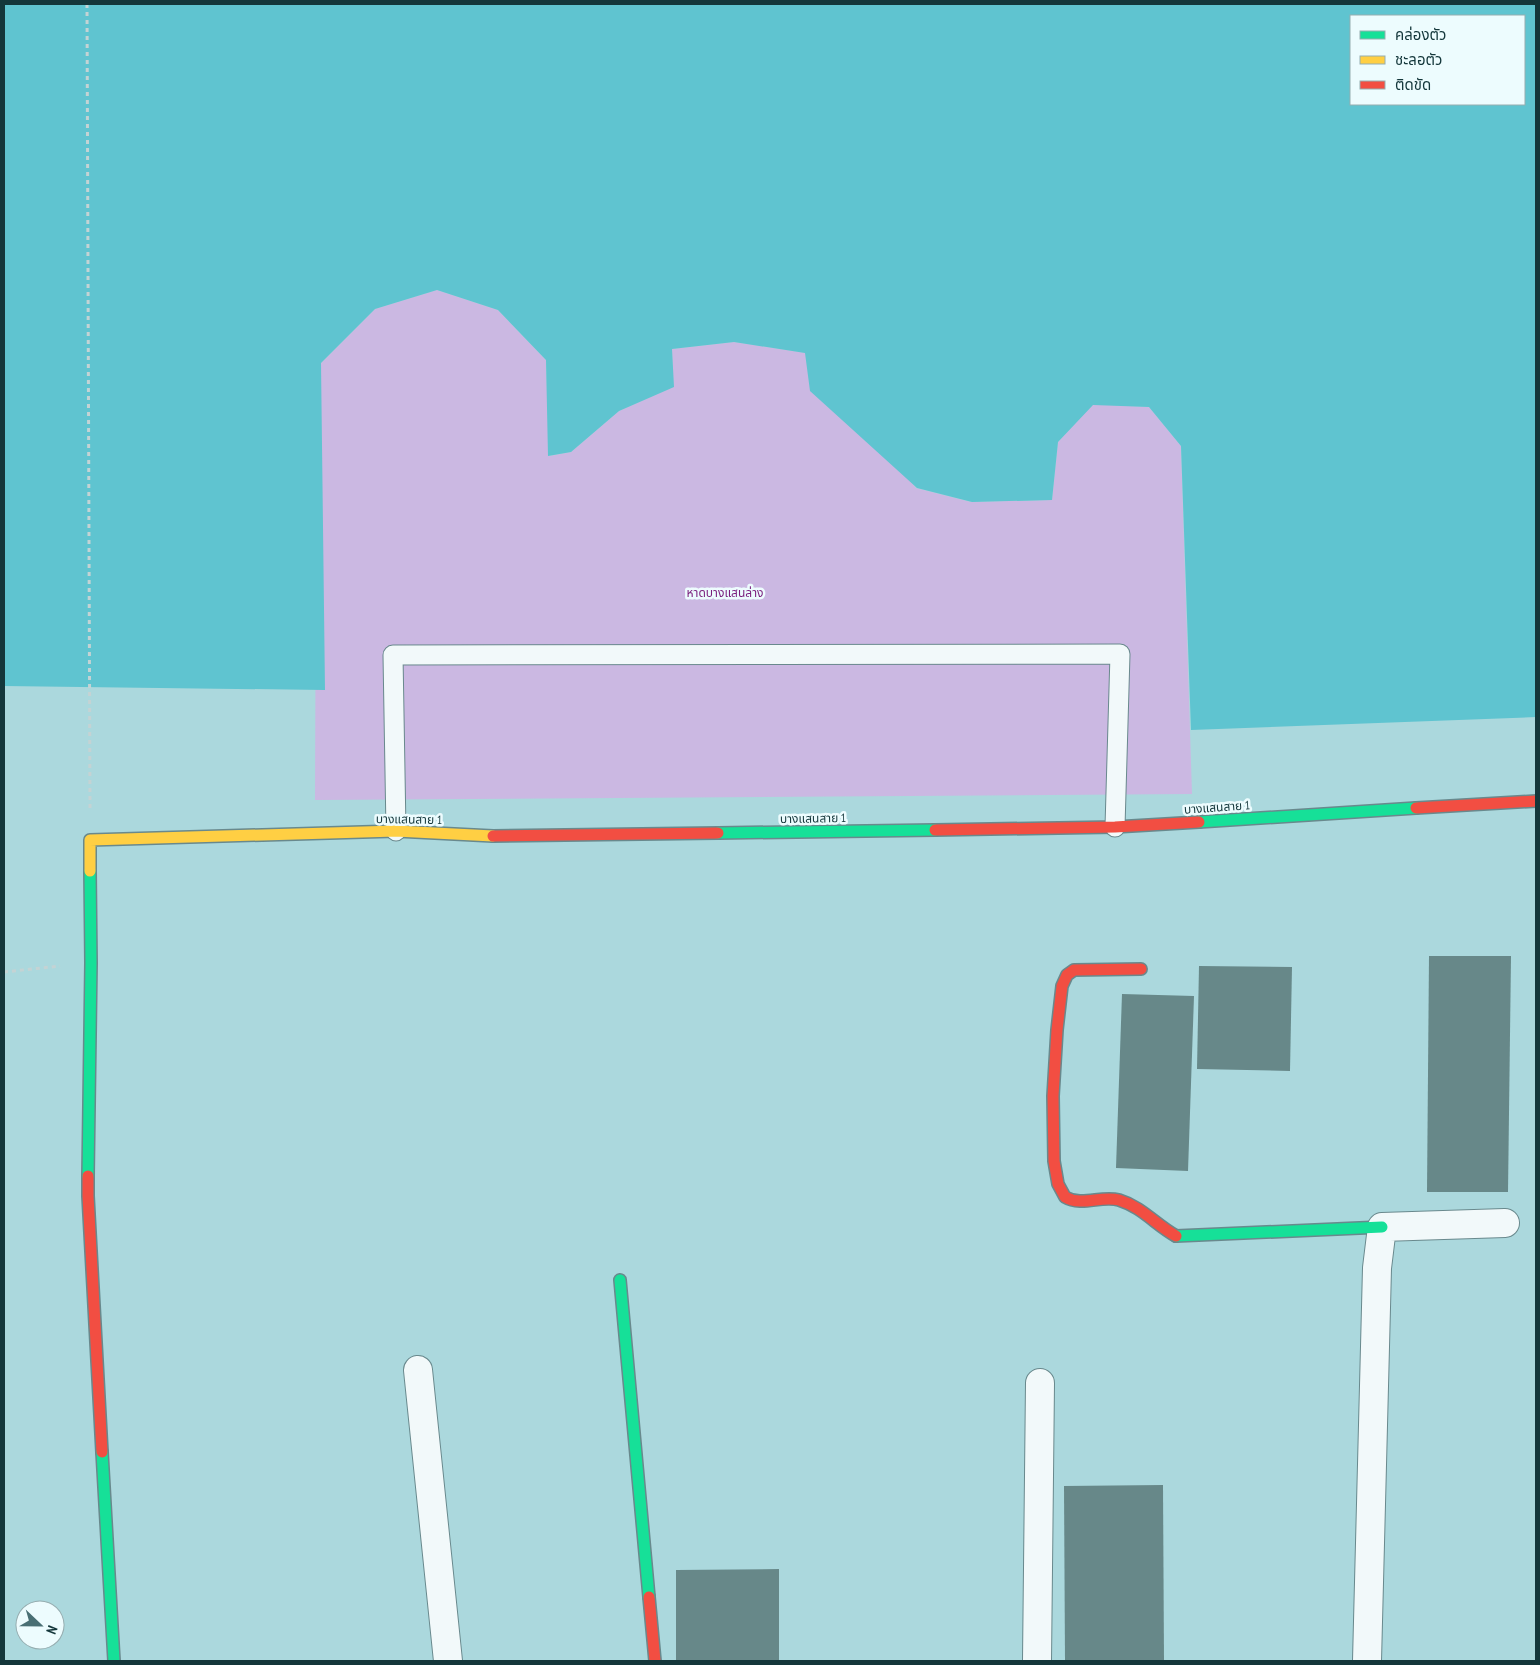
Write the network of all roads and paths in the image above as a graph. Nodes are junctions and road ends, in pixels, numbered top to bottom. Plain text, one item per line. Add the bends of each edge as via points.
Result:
1 (88, 4) edge
2 (1536, 800) edge
3 (1115, 827) junction
4 (396, 831) junction
5 (90, 840) junction
6 (91, 963) junction
7 (1140, 969) dead end
8 (4, 972) edge
9 (1505, 1223) dead end
10 (1382, 1227) junction
11 (620, 1280) dead end
12 (418, 1370) dead end
13 (1040, 1382) dead end
14 (114, 1661) edge
15 (448, 1661) edge
16 (655, 1661) edge
17 (1037, 1661) edge
18 (1367, 1661) edge

1 - 5 path
2 - 3 street, บางแสนสาย 1
3 - 4 street, บางแสนสาย 1 via 502,837
3 - 4 lane via 1120,654 393,655
4 - 5 street, บางแสนสาย 1
5 - 6 street
6 - 8 path
6 - 14 street via 88,1196
7 - 10 street via 1074,970 1067,975 1062,986 1053,1080 1054,1159 1059,1187 1065,1197 1076,1201 1115,1199 1138,1207 1175,1236
9 - 10 street
10 - 18 street via 1378,1268
11 - 16 street
12 - 15 street
13 - 17 street

